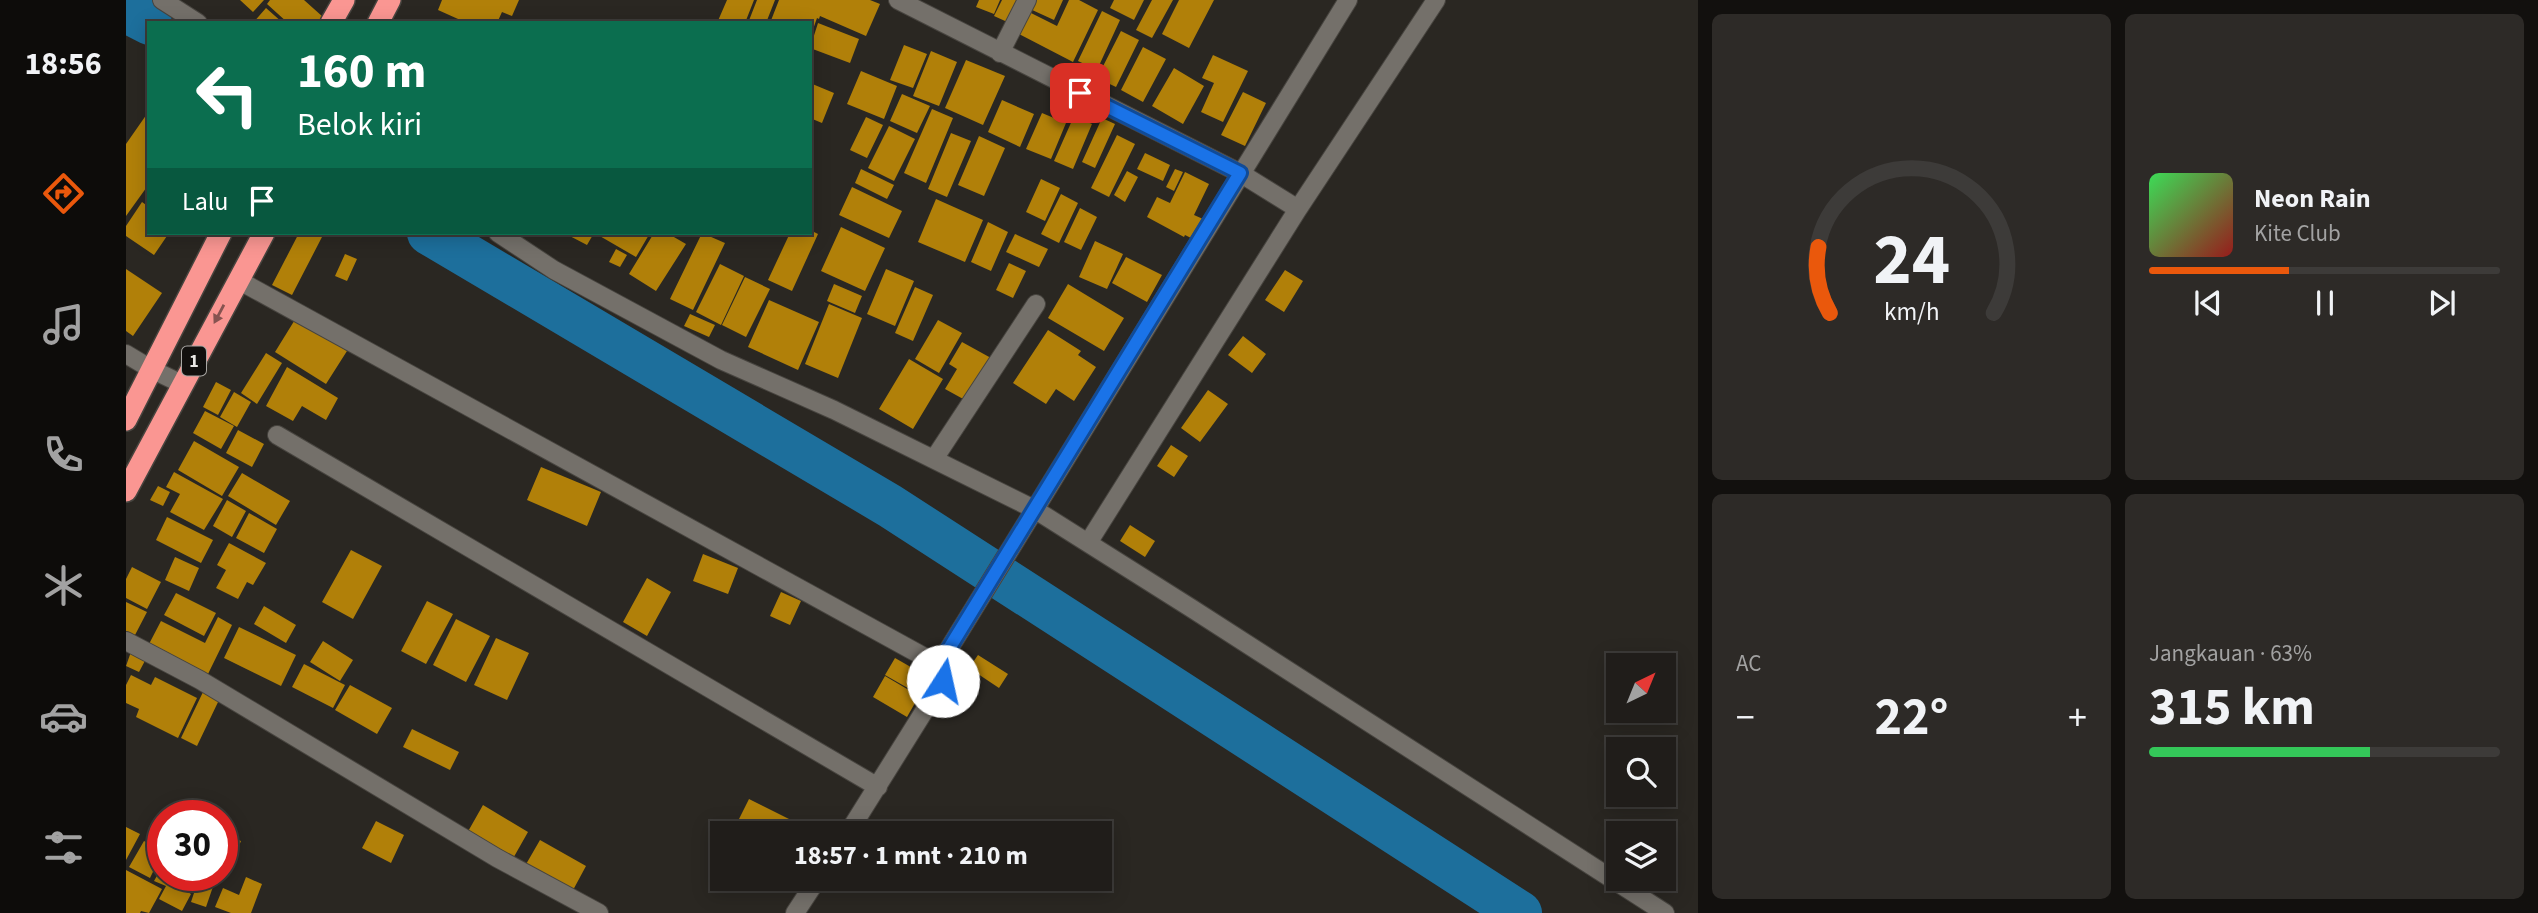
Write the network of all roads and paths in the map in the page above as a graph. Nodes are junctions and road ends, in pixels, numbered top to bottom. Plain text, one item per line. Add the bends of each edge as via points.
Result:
1 (162, 0) edge
2 (344, 0) edge
3 (390, 0) edge
4 (898, 0) edge
5 (1027, 0) edge
6 (1348, 0) edge
7 (1436, 0) edge
8 (195, 21) edge
9 (332, 21) edge
10 (379, 21) edge
11 (1000, 53) junction
12 (1240, 173) junction
13 (1298, 209) junction
14 (221, 235) edge
15 (263, 235) edge
16 (501, 235) edge
17 (238, 280) junction
18 (1036, 304) dead end
19 (126, 354) edge
20 (151, 369) junction
21 (182, 384) junction
22 (126, 419) edge
23 (277, 435) dead end
24 (934, 460) junction
25 (126, 491) edge
26 (1030, 515) junction
27 (1088, 543) junction
28 (126, 641) edge
29 (939, 665) junction
30 (878, 787) junction
31 (856, 821) edge
32 (809, 891) edge
33 (599, 913) edge
34 (795, 913) edge
35 (1665, 913) edge

1 - 8 street
2 - 9 highway
3 - 10 highway
4 - 11 street
5 - 11 street
6 - 12 street
7 - 13 street
11 - 12 street
12 - 13 street
12 - 26 street
13 - 27 street
14 - 20 highway, 1
15 - 17 highway, 1
16 - 24 street via 554,270 721,359
17 -> 21 highway, 1
17 - 29 street
18 - 24 street
19 - 20 street
20 - 21 street
20 - 22 highway, 1
21 - 25 highway, 1
23 - 30 street
24 - 26 street
26 - 27 street
26 - 29 street
27 - 35 street
28 - 33 street
29 - 30 street via 943,681
30 - 31 street
32 - 34 street

